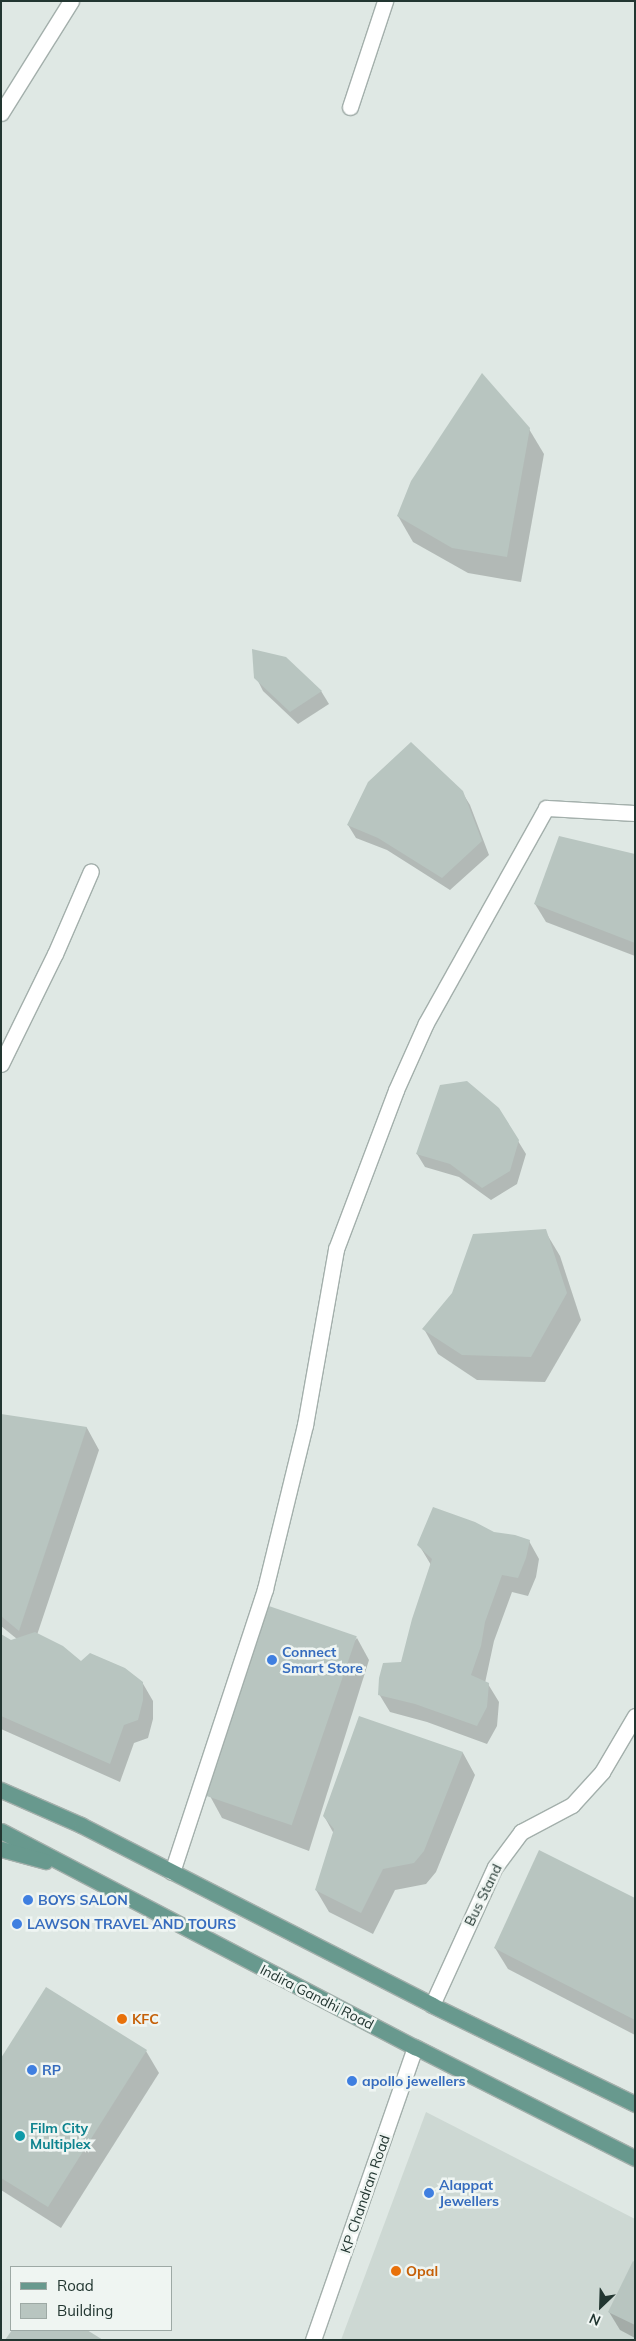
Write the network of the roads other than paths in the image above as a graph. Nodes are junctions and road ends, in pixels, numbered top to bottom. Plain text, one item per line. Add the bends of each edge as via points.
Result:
1 (71, 1) edge
2 (385, 1) edge
3 (350, 107) dead end
4 (1, 113) edge
5 (635, 813) edge
6 (91, 871) dead end
7 (1, 1064) edge
8 (635, 1716) edge
9 (1, 1780) edge
10 (1, 1790) edge
11 (81, 1825) junction
12 (1, 1831) edge
13 (1, 1849) edge
14 (70, 1868) junction
15 (172, 1872) junction
16 (432, 2005) junction
17 (415, 2047) junction
18 (635, 2104) edge
19 (635, 2158) edge
20 (313, 2340) edge

1 - 4 street
2 - 3 street
5 - 15 street via 546,808 426,1022 396,1090 336,1249 306,1425 265,1589
6 - 7 street
8 - 16 street, Bus Stand via 602,1772 572,1805 521,1832 495,1867
9 - 11 main road
10 - 11 main road
11 - 15 main road
12 - 14 main road, Indira Gandhi Road
13 - 14 main road
14 - 17 main road, Indira Gandhi Road
15 - 16 main road
16 - 18 main road
17 - 19 main road, Indira Gandhi Road
17 - 20 street, KP Chandran Road

